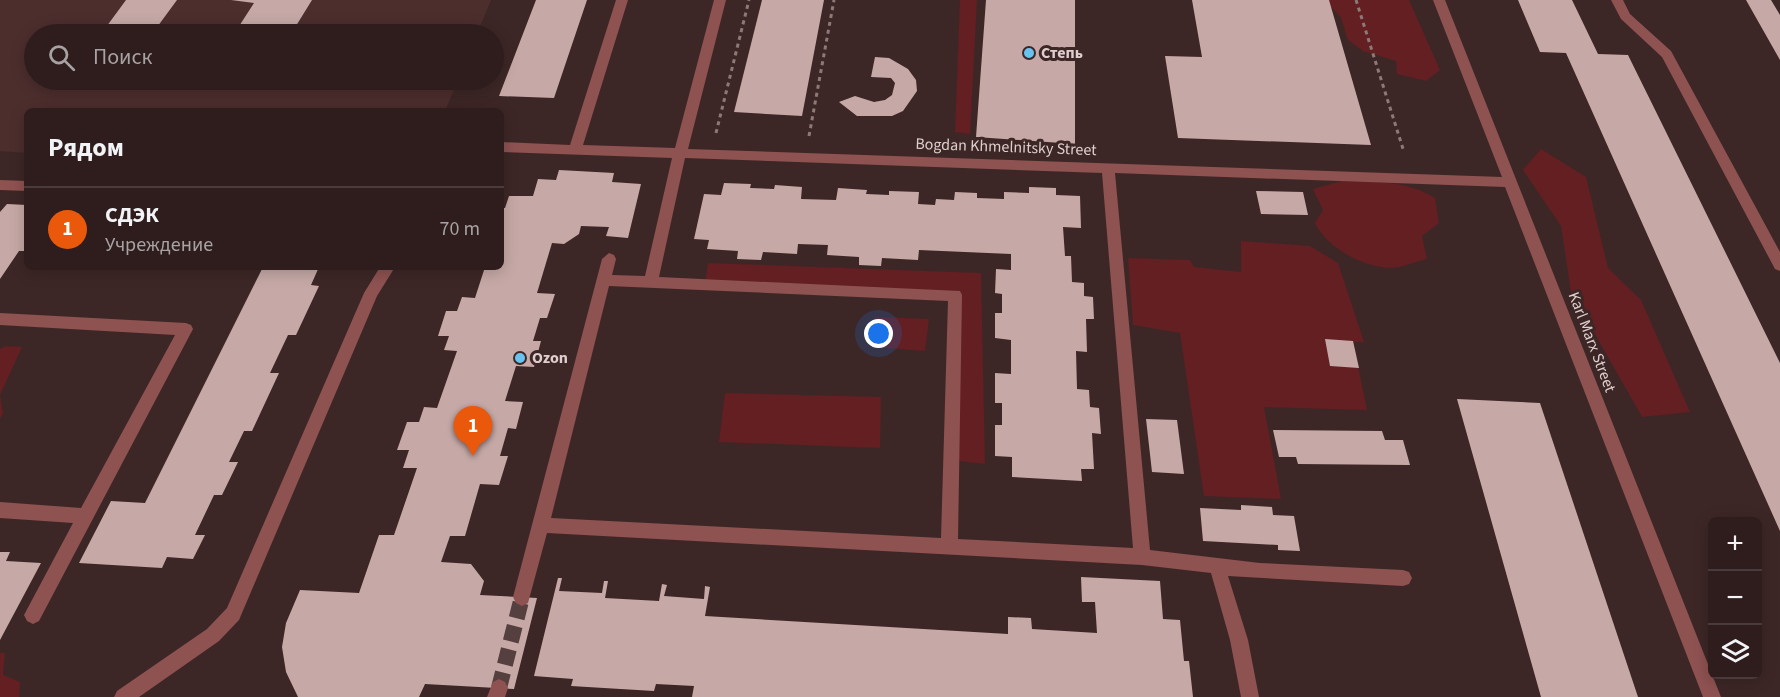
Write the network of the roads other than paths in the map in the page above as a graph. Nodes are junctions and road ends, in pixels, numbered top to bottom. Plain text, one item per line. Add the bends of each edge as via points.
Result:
1 (622, 0) edge
2 (720, 0) edge
3 (1439, 0) edge
4 (1617, 0) edge
5 (504, 147) edge
6 (575, 149) junction
7 (680, 153) junction
8 (1108, 167) junction
9 (1510, 182) junction
10 (0, 185) edge
11 (24, 186) edge
12 (609, 259) dead end
13 (1780, 265) edge
14 (386, 270) edge
15 (603, 280) junction
16 (651, 282) junction
17 (0, 319) edge
18 (0, 510) edge
19 (86, 516) junction
20 (540, 525) junction
21 (949, 547) junction
22 (1142, 557) junction
23 (1217, 566) junction
24 (1403, 578) dead end
25 (522, 597) tunnel mouth
26 (33, 615) dead end
27 (123, 697) edge
28 (1250, 697) edge
29 (1712, 697) edge

1 - 6 street
2 - 7 street
3 - 9 street, Karl Marx Street
4 - 13 street via 1625,16 1667,54
5 - 6 street, Bogdan Khmelnitsky Street
6 - 7 street, Bogdan Khmelnitsky Street
7 - 8 street, Bogdan Khmelnitsky Street
7 - 16 street
8 - 9 street, Bogdan Khmelnitsky Street
8 - 22 street
9 - 29 street, Karl Marx Street
10 - 11 street
12 - 15 street
14 - 27 street via 371,293 233,614 213,635
15 - 16 street
15 - 20 street
16 - 21 street via 955,295
17 - 19 street via 186,329
18 - 19 street
19 - 26 street
20 - 21 street
20 - 25 street
21 - 22 street
22 - 23 street
23 - 24 street
23 - 28 street via 1239,640

